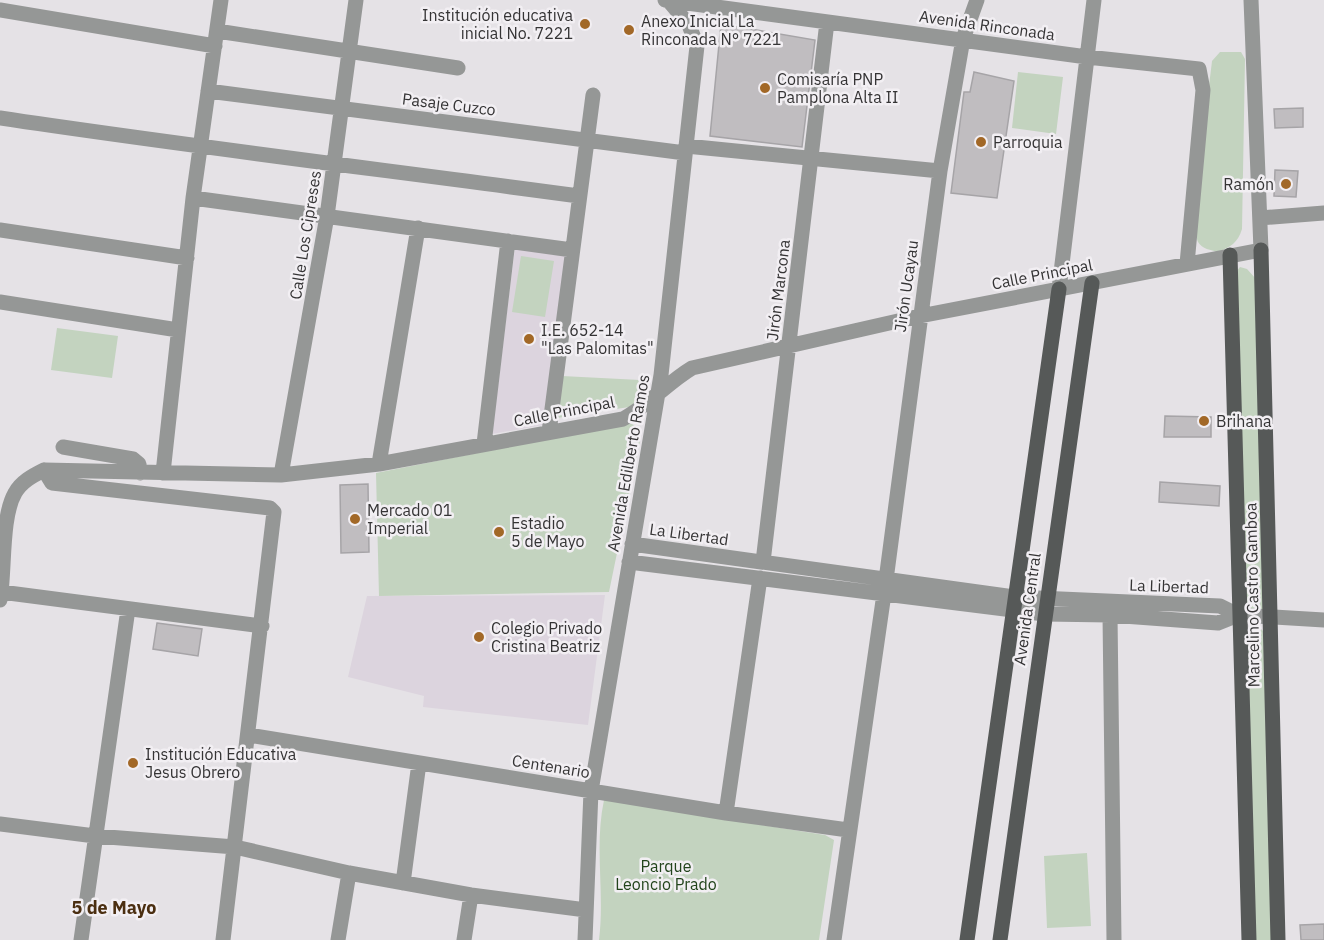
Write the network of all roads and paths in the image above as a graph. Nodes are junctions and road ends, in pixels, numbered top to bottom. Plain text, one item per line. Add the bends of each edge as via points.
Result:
1 (221, 0) edge
2 (356, 0) edge
3 (667, 0) edge
4 (977, 0) edge
5 (1094, 0) edge
6 (1251, 0) edge
7 (0, 9) edge
8 (827, 22) junction
9 (216, 39) junction
10 (963, 39) junction
11 (349, 50) junction
12 (1087, 57) junction
13 (458, 68) dead end
14 (208, 91) junction
15 (593, 94) dead end
16 (341, 109) junction
17 (0, 118) edge
18 (587, 141) junction
19 (200, 148) junction
20 (686, 149) junction
21 (811, 158) junction
22 (335, 162) junction
23 (940, 171) junction
24 (579, 196) junction
25 (193, 198) junction
26 (1324, 213) edge
27 (327, 216) junction
28 (1260, 218) junction
29 (418, 228) junction
30 (0, 230) edge
31 (508, 241) junction
32 (573, 250) junction
33 (1261, 250) junction
34 (1230, 255) junction
35 (187, 258) junction
36 (1187, 264) junction
37 (1092, 283) junction
38 (1059, 289) junction
39 (0, 302) edge
40 (920, 316) junction
41 (178, 330) junction
42 (789, 346) junction
43 (658, 394) junction
44 (549, 432) junction
45 (484, 444) junction
46 (63, 447) dead end
47 (379, 464) junction
48 (44, 470) junction
49 (140, 472) junction
50 (163, 473) junction
51 (281, 475) junction
52 (5, 501) edge
53 (632, 544) junction
54 (629, 562) junction
55 (763, 562) junction
56 (760, 578) junction
57 (885, 586) junction
58 (1, 596) edge
59 (1013, 604) junction
60 (1045, 607) junction
61 (128, 609) junction
62 (1110, 615) junction
63 (1238, 615) junction
64 (1271, 616) junction
65 (1324, 620) edge
66 (262, 626) junction
67 (249, 735) junction
68 (419, 763) junction
69 (591, 791) junction
70 (726, 813) junction
71 (0, 824) edge
72 (848, 830) junction
73 (95, 836) junction
74 (235, 847) junction
75 (349, 873) junction
76 (403, 882) junction
77 (471, 895) junction
78 (586, 910) junction
79 (81, 940) edge
80 (224, 940) edge
81 (338, 940) edge
82 (464, 940) edge
83 (585, 940) edge
84 (834, 940) edge
85 (967, 940) edge
86 (1000, 940) edge
87 (1114, 940) edge
88 (1249, 940) edge
89 (1278, 940) edge

1 - 9 street
2 - 11 street, Calle Los Cipreses
3 - 8 street, Avenida Rinconada
3 - 20 street, Avenida Edilberto Ramos via 689,25 697,46
4 - 10 street, Jirón Ucayau
5 - 12 street
6 - 28 street
7 - 9 street
8 - 10 street, Avenida Rinconada
8 - 21 street, Jirón Marcona
9 - 11 street
9 - 14 street
10 - 12 street, Avenida Rinconada
10 - 23 street, Jirón Ucayau
11 - 13 street
11 - 16 street, Calle Los Cipreses
12 - 36 street, Avenida Rinconada via 1198,69 1203,90
12 - 38 street
14 - 16 street, Pasaje Cuzco
14 - 19 street
15 - 18 street
16 - 18 street, Pasaje Cuzco
16 - 22 street, Calle Los Cipreses
17 - 19 street
18 - 20 street, Pasaje Cuzco
18 - 24 street
19 - 22 street
19 - 25 street
20 - 21 street, Pasaje Cuzco
20 - 43 street, Avenida Edilberto Ramos
21 - 23 street, Pasaje Cuzco
21 - 42 street, Jirón Marcona
22 - 24 street
22 - 27 street, Calle Los Cipreses
23 - 40 street, Jirón Ucayau
24 - 32 street
25 - 27 street
25 - 35 street
26 - 28 street
27 - 29 street
27 - 51 street, Calle Los Cipreses
28 - 33 street
29 - 31 street
29 - 47 street
30 - 35 street
31 - 32 street
31 - 45 street
32 - 44 street
33 - 34 street, Calle Principal
33 - 64 main road, Marcelino Castro Gamboa
34 - 36 street, Calle Principal
34 - 63 main road, Marcelino Castro Gamboa
35 - 41 street
36 - 37 street, Calle Principal
37 - 38 street, Calle Principal
37 - 60 main road, Avenida Central
38 - 40 street, Calle Principal
38 - 59 main road, Avenida Central
39 - 41 street
40 - 42 street, Calle Principal
40 - 57 street, Jirón Ucayau
41 - 50 street
42 - 43 street, Calle Principal via 692,368
42 - 55 street, Jirón Marcona
43 - 44 street, Calle Principal via 623,419
43 - 53 street, Avenida Edilberto Ramos
44 - 45 street, Calle Principal
45 - 47 street, Calle Principal
46 - 49 street via 133,459
47 - 51 street, Calle Principal
48 - 49 street, Calle Principal
48 - 52 street via 27,479
48 - 66 street via 52,483 270,508 276,517
49 - 50 street, Calle Principal
50 - 51 street, Calle Principal
52 - 58 street
53 - 54 street, Avenida Edilberto Ramos
53 - 55 street, La Libertad
54 - 56 street, La Libertad
54 - 69 street, Avenida Edilberto Ramos
55 - 57 street, La Libertad
56 - 57 street, La Libertad
56 - 70 street
57 - 59 street, La Libertad
57 - 72 street, Jirón Ucayau
58 - 61 street
59 - 60 street, La Libertad
59 - 85 main road, Avenida Central
60 - 62 street, La Libertad
60 - 63 street, La Libertad via 1220,606
60 - 86 main road, Avenida Central
61 - 66 street
61 - 73 street
62 - 63 street, La Libertad via 1218,623
62 - 87 street
63 - 64 street
63 - 88 main road, Marcelino Castro Gamboa
64 - 65 street
64 - 89 main road, Marcelino Castro Gamboa
66 - 67 street
67 - 68 street, Centenario
67 - 74 street
68 - 69 street, Centenario
68 - 76 street
69 - 70 street, Centenario
69 - 78 street, Avenida Edilberto Ramos
70 - 72 street, Centenario
71 - 73 street
72 - 84 street, Jirón Ucayau
73 - 74 street
73 - 79 street
74 - 75 street
74 - 80 street
75 - 76 street
75 - 81 street
76 - 77 street
77 - 78 street
77 - 82 street
78 - 83 street, Avenida Edilberto Ramos

